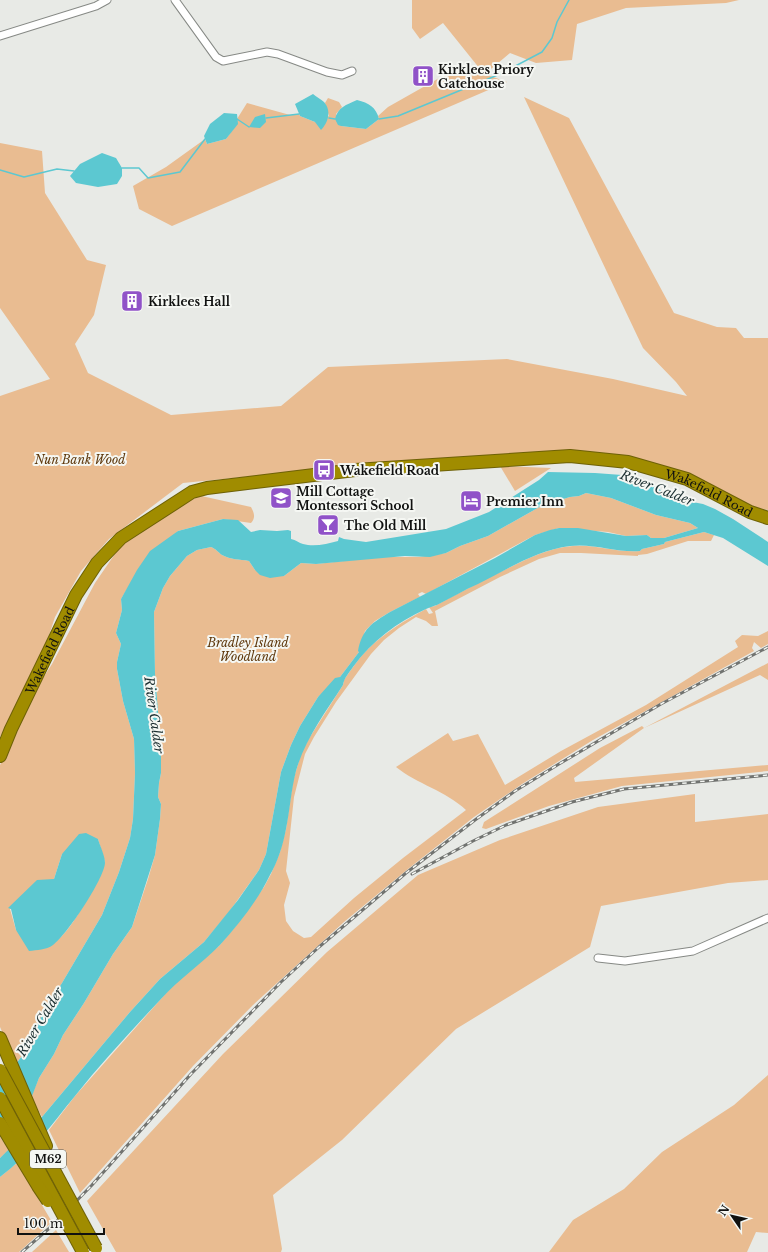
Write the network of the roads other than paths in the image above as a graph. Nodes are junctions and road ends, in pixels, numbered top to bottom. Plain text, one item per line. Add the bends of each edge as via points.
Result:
1 (107, 0) edge
2 (175, 0) edge
3 (0, 36) edge
4 (352, 71) dead end
5 (768, 518) edge
6 (11, 729) junction
7 (0, 743) edge
8 (0, 756) edge
9 (768, 918) edge
10 (598, 958) dead end
11 (0, 1038) edge
12 (0, 1070) edge
13 (0, 1098) edge
14 (0, 1124) edge
15 (61, 1184) junction
16 (82, 1250) edge
17 (97, 1250) edge

1 - 3 street via 96,6
2 - 4 street via 216,57 223,61 267,52 327,72 342,75
5 - 6 highway, Wakefield Road via 750,512 687,479 628,462 570,456 354,470 192,492 121,538 97,563 76,595
6 - 7 highway, Wakefield Road
6 - 8 highway, Wakefield Road
9 - 10 street via 693,951 625,961
11 - 15 highway, bridge
12 - 15 highway, M62, bridge
13 - 16 highway, M62, bridge
14 - 16 highway, bridge
15 - 17 highway, M62, bridge

